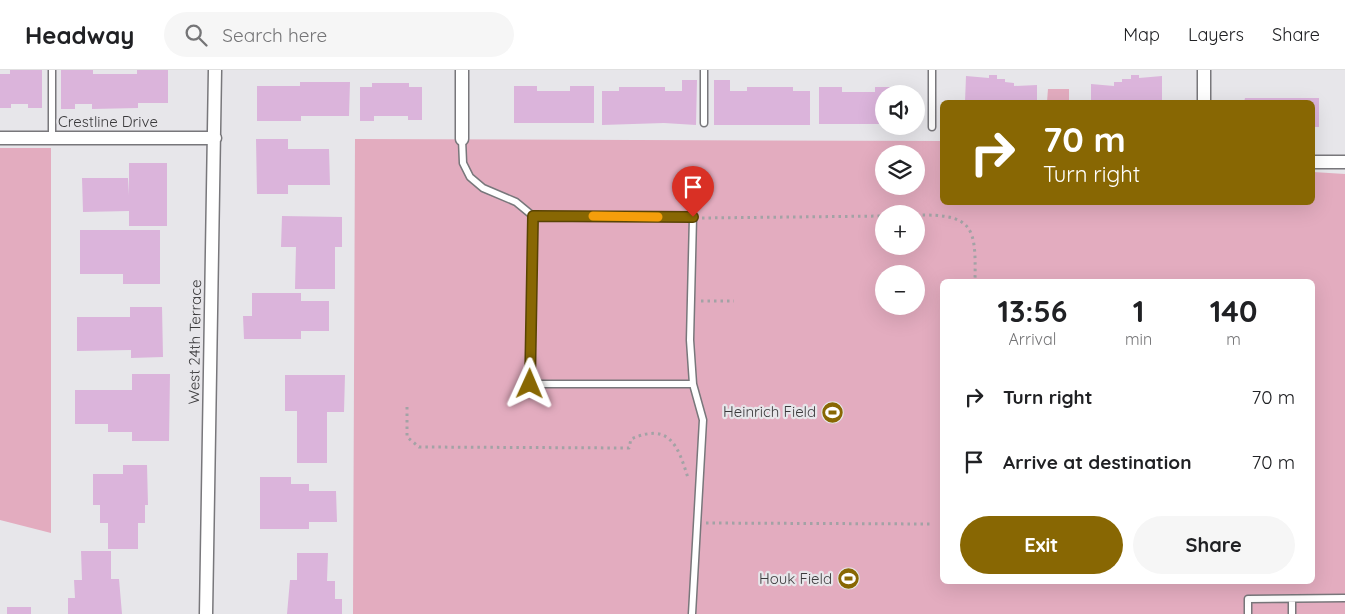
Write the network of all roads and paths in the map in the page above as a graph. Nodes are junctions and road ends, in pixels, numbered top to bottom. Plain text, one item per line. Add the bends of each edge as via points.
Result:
1 (52, 70) edge
2 (215, 70) edge
3 (462, 70) edge
4 (704, 70) edge
5 (932, 70) edge
6 (1204, 70) edge
7 (1204, 100) edge
8 (704, 123) dead end
9 (932, 127) dead end
10 (0, 138) edge
11 (52, 138) junction
12 (215, 138) junction
13 (462, 139) joint
14 (1315, 162) edge
15 (1345, 162) edge
16 (925, 215) edge
17 (533, 216) junction
18 (875, 216) edge
19 (693, 219) junction
20 (975, 279) edge
21 (734, 300) dead end
22 (690, 301) junction
23 (693, 384) junction
24 (407, 407) dead end
25 (698, 498) junction
26 (696, 523) junction
27 (931, 524) dead end
28 (1292, 598) junction
29 (1345, 598) edge
30 (206, 614) edge
31 (692, 614) edge
32 (1248, 614) edge
33 (1292, 614) edge

1 - 11 lane
2 - 12 street, West 24th Terrace
3 - 13 street
4 - 8 lane
5 - 9 lane
6 - 7 street
10 - 11 street, Crestline Drive
11 - 12 street, Crestline Drive
12 - 30 street, West 24th Terrace
13 - 17 lane via 463,163 470,177 483,188 516,202
14 - 15 street
16 - 20 path via 945,215 964,221 970,230 976,254
17 - 19 lane
17 - 23 lane via 530,384
18 - 19 path
19 - 22 lane
21 - 22 path
22 - 23 lane
23 - 25 lane via 703,420
24 - 25 path via 407,438 419,447 629,448 631,439 644,434 670,438 681,452 688,479
25 - 26 lane
26 - 27 path
26 - 31 lane
28 - 29 lane
28 - 32 lane via 1248,599
28 - 33 lane

